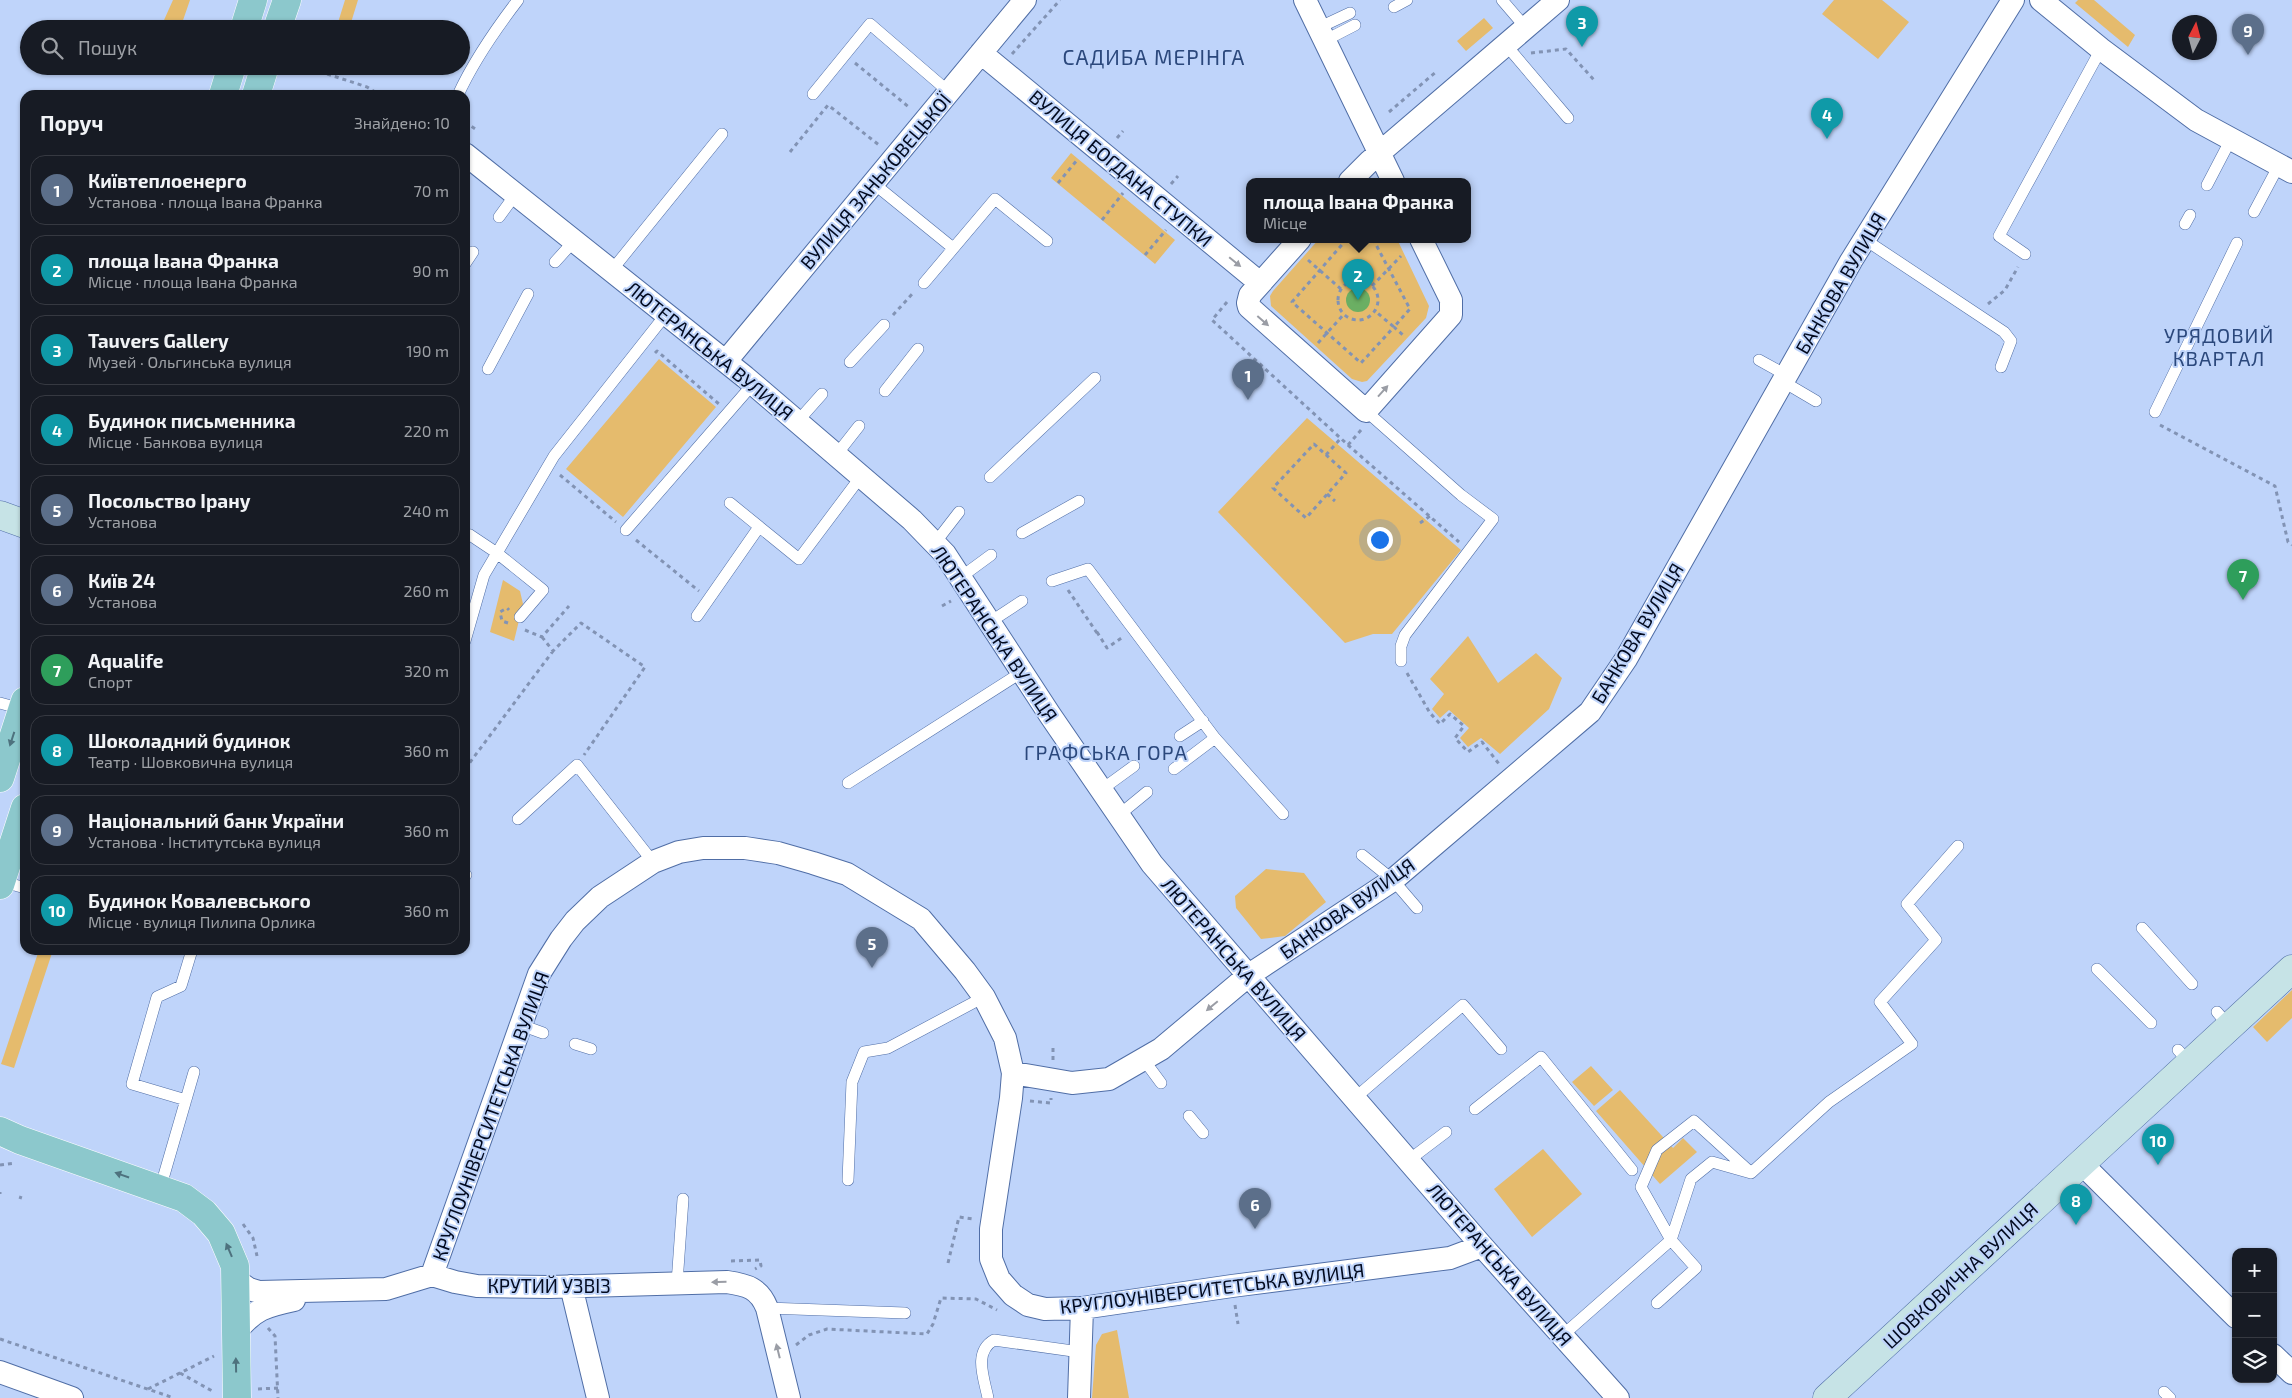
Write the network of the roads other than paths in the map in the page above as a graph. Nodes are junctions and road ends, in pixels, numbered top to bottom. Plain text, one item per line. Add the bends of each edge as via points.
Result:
1 (253, 0) edge
2 (287, 0) edge
3 (518, 0) edge
4 (1025, 0) edge
5 (1305, 0) edge
6 (1407, 0) edge
7 (1502, 0) edge
8 (1558, 0) edge
9 (2013, 0) edge
10 (2042, 0) edge
11 (1394, 7) dead end
12 (1350, 13) dead end
13 (247, 20) edge
14 (281, 20) edge
15 (1355, 26) dead end
16 (1526, 28) junction
17 (1321, 34) junction
18 (1506, 45) junction
19 (2101, 49) junction
20 (981, 53) junction
21 (470, 70) edge
22 (229, 75) edge
23 (262, 75) edge
24 (468, 75) edge
25 (225, 90) edge
26 (258, 90) edge
27 (460, 90) edge
28 (949, 92) junction
29 (812, 94) dead end
30 (1568, 118) dead end
31 (722, 134) dead end
32 (2231, 139) junction
33 (1379, 153) junction
34 (470, 158) edge
35 (2286, 168) edge
36 (1353, 178) edge
37 (1392, 178) edge
38 (873, 183) junction
39 (2207, 185) dead end
40 (515, 195) junction
41 (2254, 212) dead end
42 (499, 217) dead end
43 (1864, 240) junction
44 (574, 241) junction
45 (1046, 241) dead end
46 (1422, 243) edge
47 (2237, 243) dead end
48 (953, 248) junction
49 (1303, 249) edge
50 (473, 252) dead end
51 (2025, 254) road end
52 (470, 256) edge
53 (555, 262) dead end
54 (612, 270) junction
55 (924, 283) road end
56 (1260, 283) junction
57 (528, 294) dead end
58 (667, 313) junction
59 (884, 324) road end
60 (918, 349) dead end
61 (1760, 360) dead end
62 (726, 361) junction
63 (850, 362) dead end
64 (2001, 367) dead end
65 (488, 369) dead end
66 (1095, 378) dead end
67 (1784, 378) junction
68 (753, 384) junction
69 (885, 391) dead end
70 (822, 394) dead end
71 (1816, 401) dead end
72 (1366, 411) junction
73 (2156, 418) road end
74 (798, 421) junction
75 (859, 426) dead end
76 (837, 454) junction
77 (862, 475) junction
78 (990, 477) dead end
79 (1079, 501) dead end
80 (730, 503) dead end
81 (959, 512) dead end
82 (0, 515) edge
83 (20, 522) edge
84 (759, 527) junction
85 (626, 530) road end
86 (1022, 533) dead end
87 (470, 535) edge
88 (936, 543) junction
89 (497, 553) junction
90 (991, 555) dead end
91 (961, 577) junction
92 (1056, 579) road end
93 (1022, 601) dead end
94 (697, 616) dead end
95 (520, 622) road end
96 (990, 622) junction
97 (470, 623) edge
98 (1401, 661) road end
99 (1022, 672) junction
100 (16, 704) edge
101 (1203, 721) junction
102 (1180, 736) dead end
103 (1215, 738) junction
104 (1134, 766) dead end
105 (1174, 769) dead end
106 (0, 778) edge
107 (848, 783) dead end
108 (1101, 790) junction
109 (1147, 792) dead end
110 (1283, 814) dead end
111 (1119, 815) junction
112 (518, 819) dead end
113 (20, 832) edge
114 (1958, 846) dead end
115 (1362, 855) dead end
116 (653, 862) junction
117 (1393, 880) junction
118 (9, 885) edge
119 (1416, 908) dead end
120 (2142, 928) dead end
121 (190, 955) edge
122 (2097, 969) dead end
123 (2292, 969) edge
124 (1249, 975) junction
125 (2192, 984) dead end
126 (984, 997) junction
127 (2150, 1023) dead end
128 (520, 1025) junction
129 (543, 1033) dead end
130 (575, 1044) dead end
131 (591, 1049) dead end
132 (1501, 1049) dead end
133 (1144, 1060) junction
134 (194, 1072) dead end
135 (1013, 1073) junction
136 (1161, 1083) dead end
137 (1355, 1098) junction
138 (186, 1100) junction
139 (1475, 1109) dead end
140 (1188, 1116) dead end
141 (1446, 1132) dead end
142 (1203, 1133) dead end
143 (10, 1146) edge
144 (1409, 1160) junction
145 (1632, 1170) dead end
146 (2090, 1172) junction
147 (1751, 1173) junction
148 (848, 1180) dead end
149 (160, 1189) junction
150 (683, 1199) dead end
151 (1671, 1240) junction
152 (1482, 1246) junction
153 (432, 1275) junction
154 (236, 1280) junction
155 (677, 1283) junction
156 (571, 1286) junction
157 (333, 1292) junction
158 (765, 1303) junction
159 (1657, 1303) dead end
160 (1082, 1308) junction
161 (2232, 1313) edge
162 (905, 1314) dead end
163 (1563, 1335) junction
164 (225, 1340) junction
165 (1080, 1352) junction
166 (2277, 1358) edge
167 (0, 1372) edge
168 (2292, 1373) edge
169 (72, 1398) edge
170 (237, 1398) edge
171 (598, 1398) edge
172 (789, 1398) edge
173 (988, 1398) edge
174 (1079, 1398) edge
175 (1618, 1398) edge
176 (1827, 1398) edge

1 - 13 main road
2 - 14 main road
3 - 21 lane via 490,36
4 - 20 street, ВУЛИЦЯ ЗАНЬКОВЕЦЬКОЇ
5 - 17 street
6 - 11 lane
7 - 16 lane
8 - 16 street
9 - 43 street, БАНКОВА ВУЛИЦЯ
10 - 19 street
12 - 17 lane
15 - 17 lane
16 - 18 street
17 - 33 street
18 - 30 lane
18 - 33 street
19 - 32 street via 2196,120
19 - 51 lane via 1999,236
20 - 28 street, ВУЛИЦЯ ЗАНЬКОВЕЦЬКОЇ
20 -> 56 street, ВУЛИЦЯ БОГДАНА СТУПКИ
22 - 25 main road
23 - 26 main road
24 - 27 lane
28 - 29 lane via 870,24
28 - 38 street, ВУЛИЦЯ ЗАНЬКОВЕЦЬКОЇ
31 - 54 lane
32 - 35 street
32 - 39 lane
33 - 36 street
33 - 37 street
34 - 40 street, ЛЮТЕРАНСЬКА ВУЛИЦЯ
35 - 41 lane
38 - 48 lane
38 - 62 street, ВУЛИЦЯ ЗАНЬКОВЕЦЬКОЇ
40 - 42 lane
40 - 44 street, ЛЮТЕРАНСЬКА ВУЛИЦЯ
43 - 64 lane via 2004,332 2011,341
43 - 67 street, БАНКОВА ВУЛИЦЯ
44 - 53 lane
44 - 54 street, ЛЮТЕРАНСЬКА ВУЛИЦЯ
45 - 48 lane via 995,199
72 -> 46 street via 1451,315 1450,300
47 - 73 lane
48 - 55 lane
49 - 56 street
50 - 52 lane
54 - 58 street, ЛЮТЕРАНСЬКА ВУЛИЦЯ
56 -> 72 street via 1248,299 1251,310
57 - 65 lane
58 - 62 street, ЛЮТЕРАНСЬКА ВУЛИЦЯ
58 - 89 lane via 554,456
59 - 63 lane
60 - 69 lane
61 - 67 lane
62 - 68 street, ЛЮТЕРАНСЬКА ВУЛИЦЯ
66 - 78 lane
67 - 71 lane
67 - 117 street, БАНКОВА ВУЛИЦЯ via 1626,659 1590,712
68 - 74 street, ЛЮТЕРАНСЬКА ВУЛИЦЯ
68 - 85 lane
70 - 74 lane
72 - 98 lane via 1461,495 1493,518 1405,635
74 - 76 street, ЛЮТЕРАНСЬКА ВУЛИЦЯ
75 - 76 lane
76 - 77 street, ЛЮТЕРАНСЬКА ВУЛИЦЯ
77 - 84 lane via 799,559
77 - 88 street, ЛЮТЕРАНСЬКА ВУЛИЦЯ
79 - 86 lane
80 - 84 lane
81 - 88 lane
82 - 83 street
84 - 94 lane
87 - 89 lane
88 - 91 street, ЛЮТЕРАНСЬКА ВУЛИЦЯ
89 - 95 lane via 543,590
89 - 97 lane via 484,576
90 - 91 lane
91 - 96 street, ЛЮТЕРАНСЬКА ВУЛИЦЯ
92 - 101 lane via 1088,568
93 - 96 lane
96 - 99 street, ЛЮТЕРАНСЬКА ВУЛИЦЯ
99 - 107 lane
99 - 108 street, ЛЮТЕРАНСЬКА ВУЛИЦЯ
100 -> 106 main road
101 - 102 lane
101 - 103 lane
103 - 105 lane
103 - 110 lane
104 - 108 lane
108 - 111 street, ЛЮТЕРАНСЬКА ВУЛИЦЯ
109 - 111 lane
111 - 124 street, ЛЮТЕРАНСЬКА ВУЛИЦЯ via 1152,864
112 - 116 lane via 577,765
113 - 118 main road
114 - 147 lane via 1907,904 1936,940 1880,1002 1912,1044 1829,1102
115 - 117 lane
116 - 126 street, КРУГЛОУНІВЕРСИТЕТСЬКА ВУЛИЦЯ via 679,852 703,848 745,848 778,853 847,874 921,919
116 - 128 street, КРУГЛОУНІВЕРСИТЕТСЬКА ВУЛИЦЯ via 600,897 566,933 539,974
117 - 119 lane
117 - 124 street, БАНКОВА ВУЛИЦЯ
120 - 125 lane
121 - 138 lane via 181,986 157,997 132,1084
122 - 127 lane
123 - 146 street, ШОВКОВИЧНА ВУЛИЦЯ via 2223,1019 2184,1057
124 -> 133 street, БАНКОВА ВУЛИЦЯ
124 - 137 street, ЛЮТЕРАНСЬКА ВУЛИЦЯ
126 - 135 street, КРУГЛОУНІВЕРСИТЕТСЬКА ВУЛИЦЯ via 1005,1038
126 - 148 lane via 888,1048 864,1052 852,1082
128 - 129 lane
128 - 153 street, КРУГЛОУНІВЕРСИТЕТСЬКА ВУЛИЦЯ
130 - 131 lane
132 - 137 lane via 1463,1005
133 - 135 street, БАНКОВА ВУЛИЦЯ via 1110,1079 1072,1083
133 - 136 lane
134 - 138 lane
135 - 160 street, КРУГЛОУНІВЕРСИТЕТСЬКА ВУЛИЦЯ via 990,1229 991,1259 999,1279 1028,1306
137 - 144 street, ЛЮТЕРАНСЬКА ВУЛИЦЯ
138 - 149 lane
139 - 145 lane via 1541,1057
140 - 142 lane
141 - 144 lane
149 -> 143 main road
144 - 152 street, ЛЮТЕРАНСЬКА ВУЛИЦЯ
146 - 161 street
146 - 176 street, ШОВКОВИЧНА ВУЛИЦЯ
147 - 151 lane via 1712,1162 1691,1179
147 - 151 lane via 1694,1121 1657,1150 1641,1187
154 -> 149 main road via 235,1266 221,1233 204,1213 184,1198
150 - 155 lane
151 - 159 lane via 1696,1268
151 - 163 lane
152 - 160 street, КРУГЛОУНІВЕРСИТЕТСЬКА ВУЛИЦЯ via 1450,1258
152 - 163 street, ЛЮТЕРАНСЬКА ВУЛИЦЯ
153 - 156 street, КРУТИЙ УЗВІЗ via 477,1286
153 - 157 street via 386,1289
154 - 157 street via 259,1292
154 - 164 main road
155 - 156 street, КРУТИЙ УЗВІЗ
158 -> 155 street, КРУТИЙ УЗВІЗ via 755,1289 744,1284
156 - 171 street
157 - 164 street via 260,1309
158 - 162 lane
172 -> 158 street
160 - 165 street
163 - 175 street, ЛЮТЕРАНСЬКА ВУЛИЦЯ
170 -> 164 main road
165 - 173 lane via 994,1340 986,1345 981,1357
165 - 174 street
166 - 168 street
167 - 169 street

